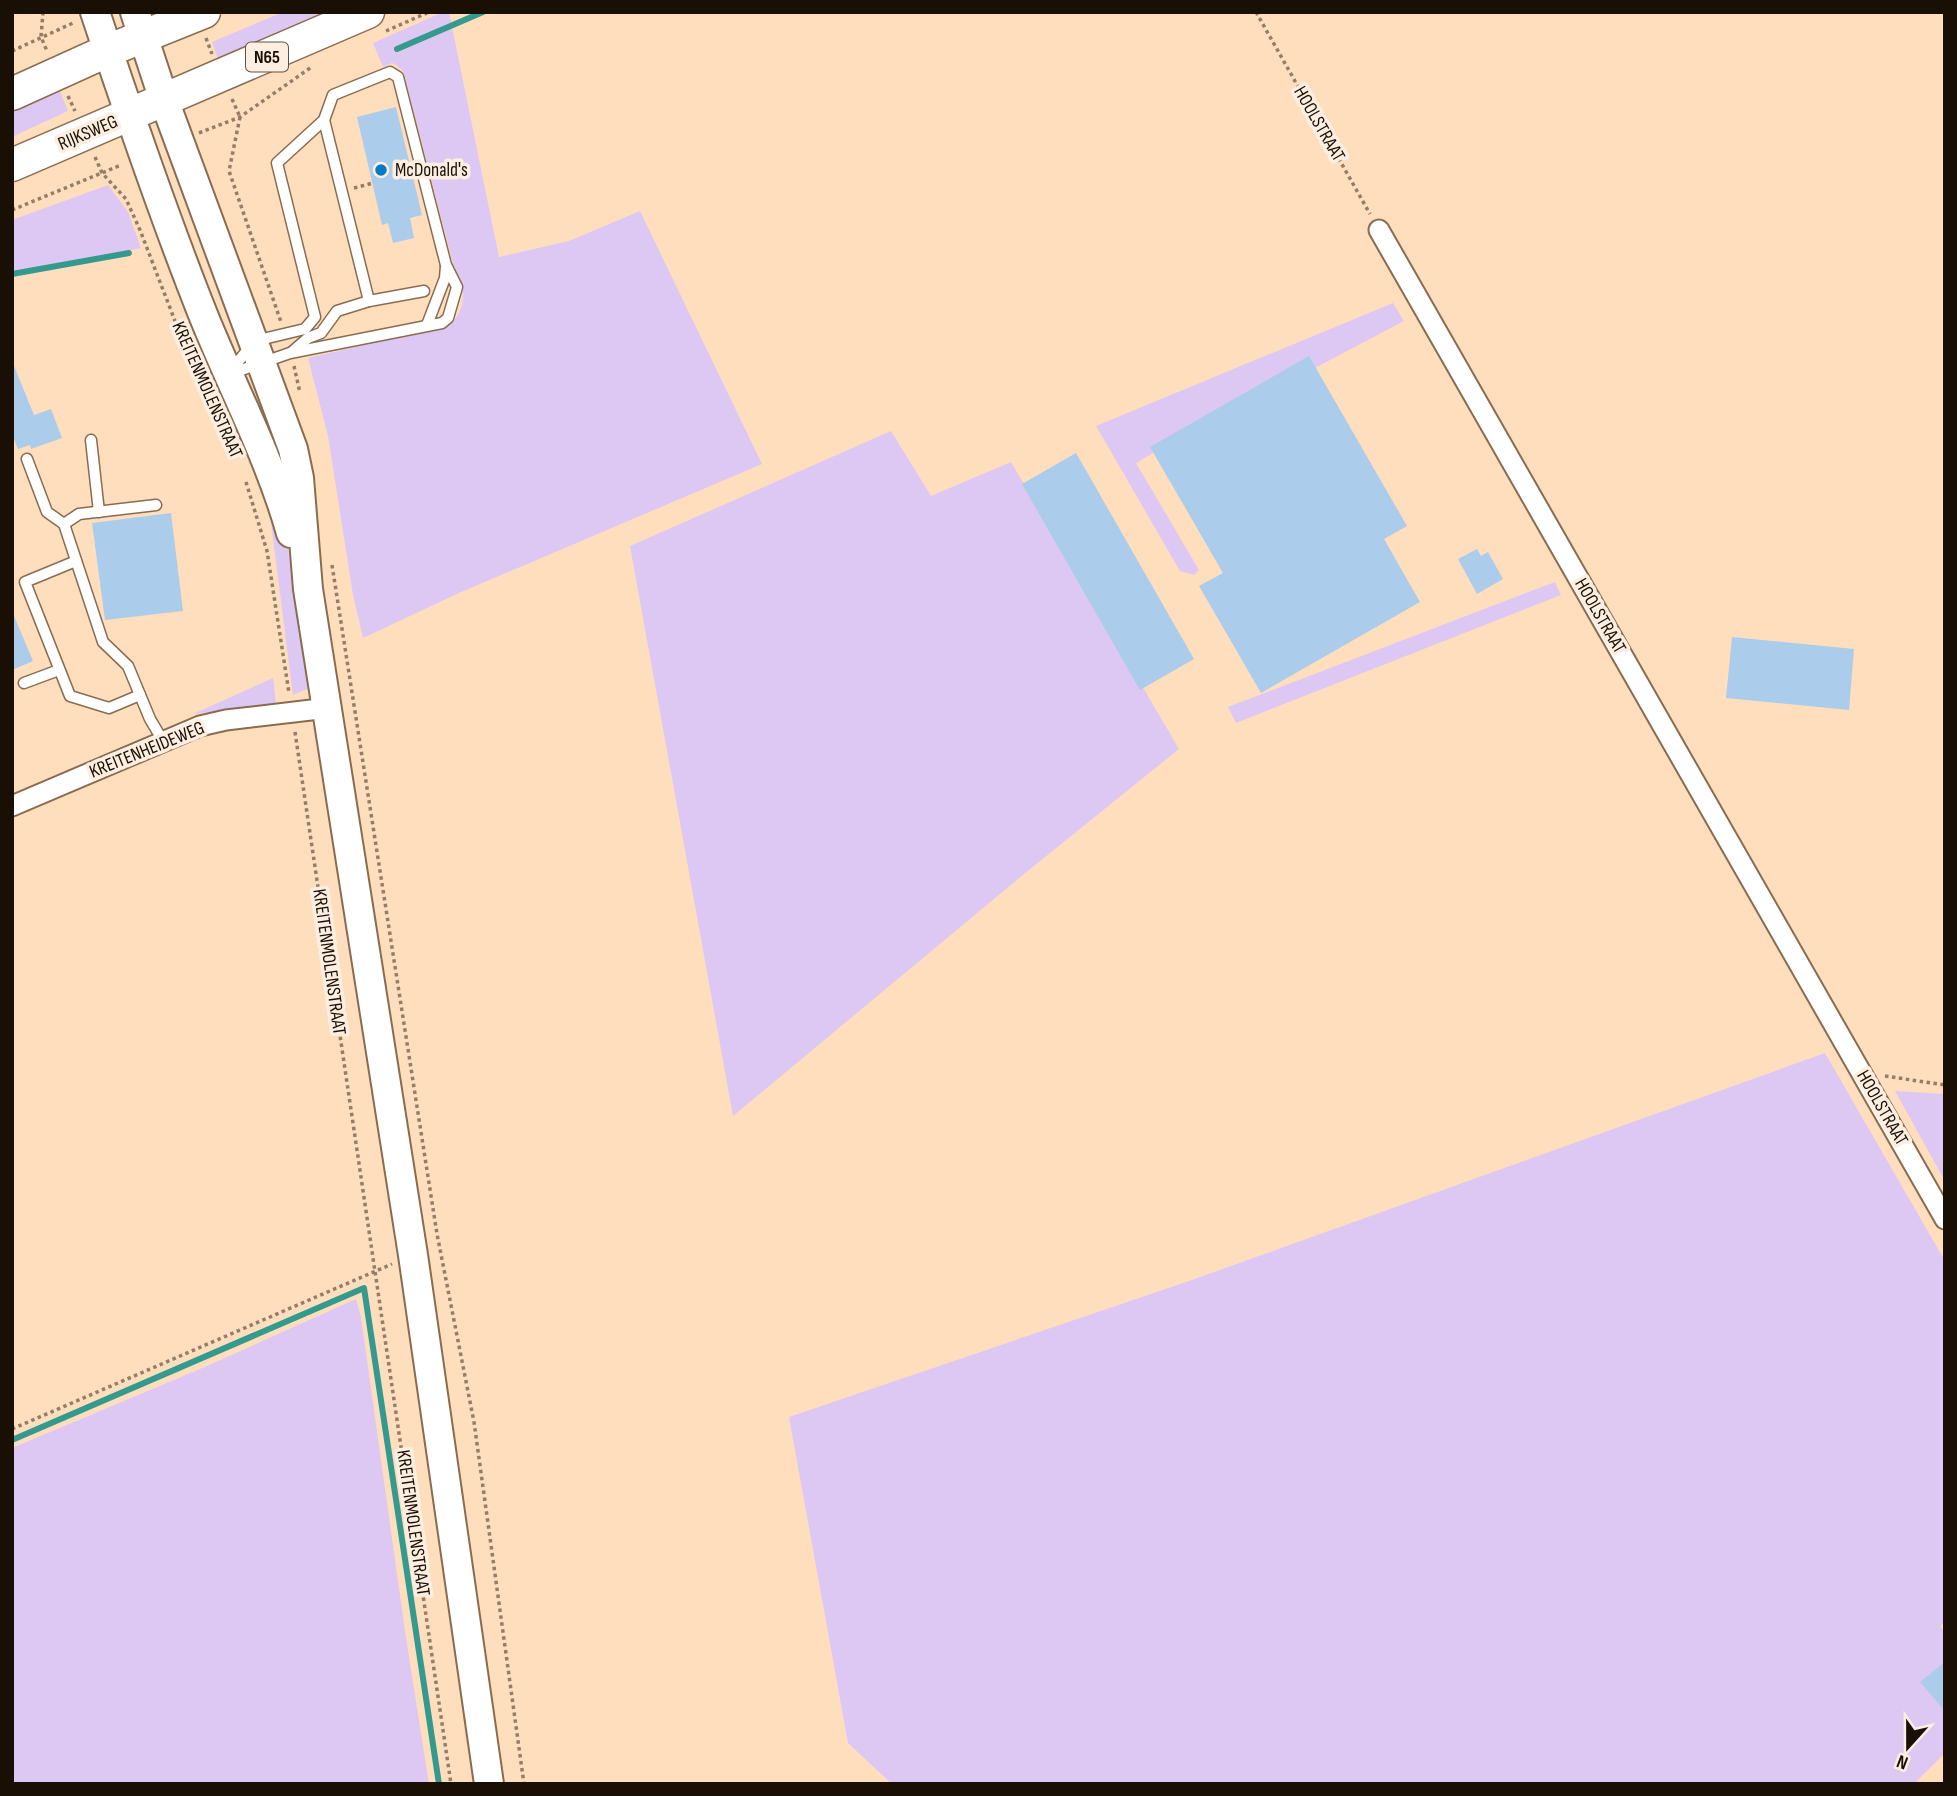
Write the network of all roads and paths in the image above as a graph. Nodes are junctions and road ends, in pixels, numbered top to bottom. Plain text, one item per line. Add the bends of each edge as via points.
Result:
1 (43, 12) edge
2 (204, 12) edge
3 (429, 12) edge
4 (1255, 12) edge
5 (95, 13) edge
6 (377, 22) edge
7 (139, 24) edge
8 (41, 37) junction
9 (12, 51) edge
10 (107, 51) junction
11 (317, 62) dead end
12 (57, 73) junction
13 (12, 94) edge
14 (164, 100) junction
15 (130, 115) junction
16 (240, 117) dead end
17 (324, 120) junction
18 (85, 134) junction
19 (12, 165) edge
20 (102, 173) junction
21 (12, 210) edge
22 (1379, 230) joint
23 (446, 265) junction
24 (424, 291) dead end
25 (369, 301) junction
26 (427, 325) junction
27 (258, 352) junction
28 (290, 353) junction
29 (216, 379) junction
30 (91, 440) dead end
31 (27, 459) dead end
32 (244, 475) dead end
33 (156, 505) dead end
34 (100, 512) junction
35 (64, 524) junction
36 (331, 560) dead end
37 (76, 561) junction
38 (308, 589) junction
39 (59, 670) junction
40 (24, 683) dead end
41 (140, 695) junction
42 (328, 708) junction
43 (292, 711) junction
44 (163, 741) junction
45 (12, 806) edge
46 (1867, 1082) junction
47 (1945, 1085) edge
48 (1945, 1219) edge
49 (413, 1255) junction
50 (375, 1272) junction
51 (12, 1429) edge
52 (451, 1784) edge
53 (489, 1784) edge
54 (524, 1784) edge

1 - 8 path
2 - 7 main road
3 - 6 path
4 - 22 path, HOOLSTRAAT
5 - 8 path
5 - 10 street, KREITENMOLENSTRAAT
6 - 14 main road, N65
7 - 10 main road
7 - 14 street, KREITENMOLENSTRAAT
8 - 9 path
8 - 12 path, KREITENMOLENSTRAAT
10 - 12 main road
10 - 15 street, KREITENMOLENSTRAAT
11 - 16 path
12 - 13 main road
12 - 18 path, KREITENMOLENSTRAAT
14 - 15 main road, RIJKSWEG / N65
14 - 27 street, KREITENMOLENSTRAAT
15 - 18 main road, RIJKSWEG / N65
15 - 29 street, KREITENMOLENSTRAAT via 172,232
17 - 23 lane via 333,95 390,72 398,77
17 - 25 lane
17 - 27 lane via 277,163 315,317 304,329
18 - 19 main road, RIJKSWEG / N65
18 - 20 path, KREITENMOLENSTRAAT
20 - 21 path
20 - 29 path, KREITENMOLENSTRAAT via 131,209 185,347
22 - 46 street, HOOLSTRAAT
23 - 26 lane
23 - 26 lane via 457,293 447,320
24 - 25 lane
25 - 28 lane via 337,311 321,334
26 - 28 lane
27 - 28 lane
27 - 29 lane
27 - 29 lane
27 - 38 street, KREITENMOLENSTRAAT via 293,449
29 - 38 street, KREITENMOLENSTRAAT via 278,488
30 - 34 lane
31 - 35 lane via 47,512
32 - 43 path, KREITENMOLENSTRAAT via 267,551
33 - 34 lane
34 - 35 lane via 79,514
35 - 37 lane
36 - 54 path via 437,1234 474,1422
37 - 39 lane via 25,582
37 - 41 lane via 103,642 128,666
38 - 42 street, KREITENMOLENSTRAAT
39 - 40 lane
39 - 41 lane via 70,695 109,708
41 - 44 lane
42 - 43 street, KREITENHEIDEWEG
42 - 49 street, KREITENMOLENSTRAAT
43 - 44 street, KREITENHEIDEWEG via 200,726
43 - 50 path, KREITENMOLENSTRAAT
44 - 45 street, KREITENHEIDEWEG
46 - 47 path via 1879,1075
46 - 48 street, HOOLSTRAAT
49 - 50 path
49 - 53 street, KREITENMOLENSTRAAT
50 - 51 path
50 - 52 path, KREITENMOLENSTRAAT

